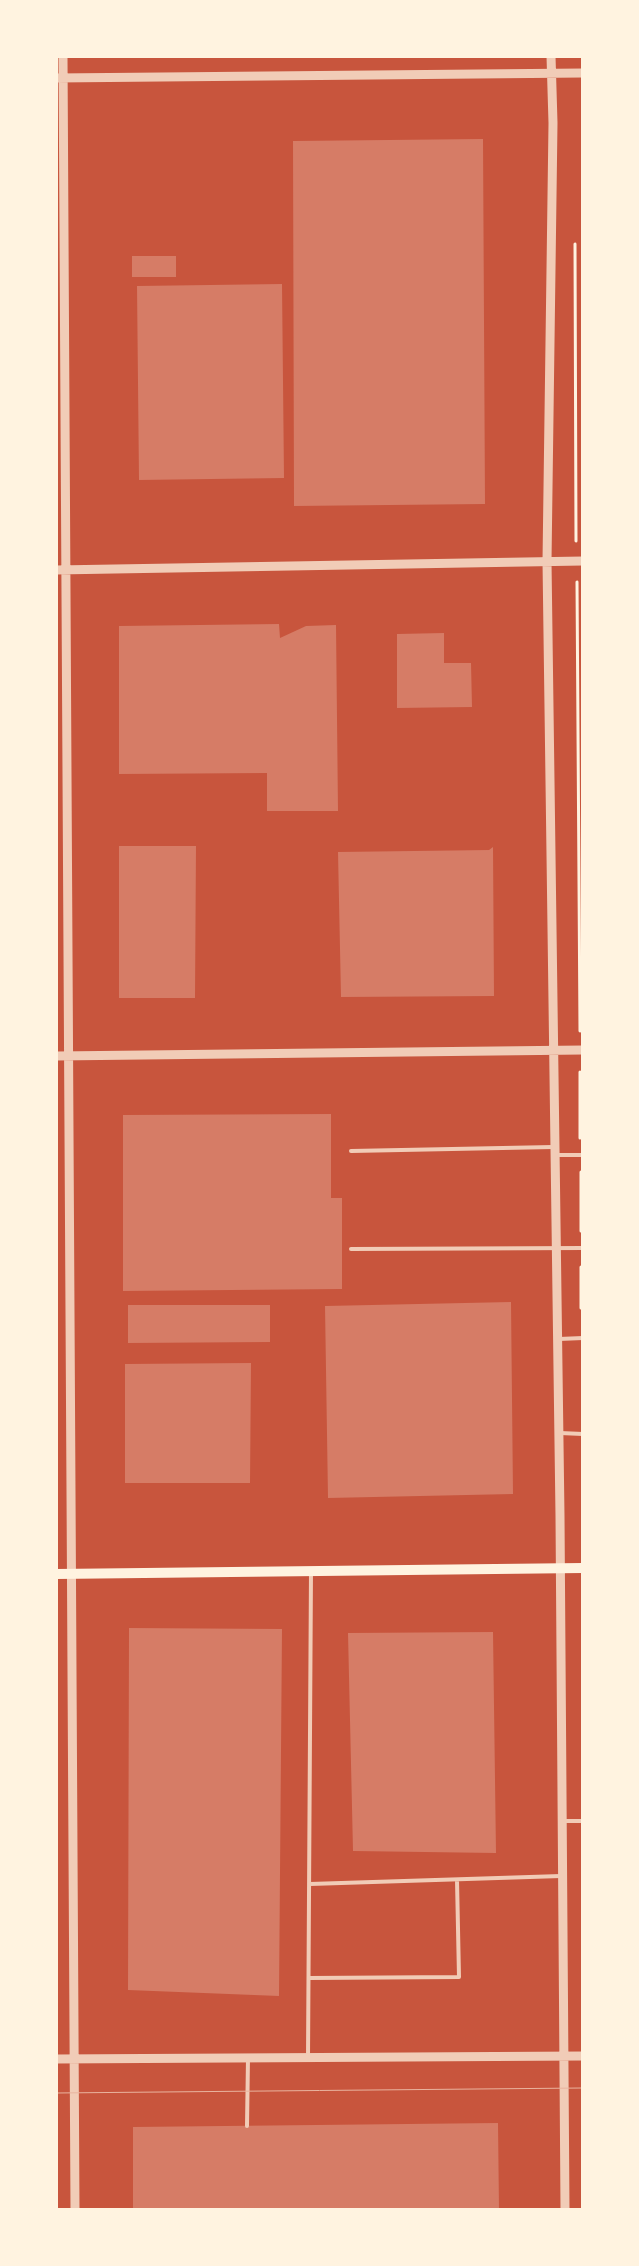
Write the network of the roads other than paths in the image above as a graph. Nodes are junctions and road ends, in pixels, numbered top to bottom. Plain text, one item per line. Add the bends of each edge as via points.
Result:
1 (63, 56) edge
2 (551, 56) edge
3 (583, 73) edge
4 (553, 74) junction
5 (60, 78) edge
6 (547, 561) junction
7 (583, 562) edge
8 (61, 570) edge
9 (554, 1050) junction
10 (583, 1050) edge
11 (56, 1056) edge
12 (69, 1056) junction
13 (351, 1151) dead end
14 (555, 1151) junction
15 (582, 1155) edge
16 (582, 1248) edge
17 (351, 1249) dead end
18 (556, 1249) junction
19 (582, 1338) edge
20 (557, 1339) junction
21 (558, 1432) junction
22 (583, 1434) edge
23 (559, 1568) junction
24 (583, 1568) edge
25 (311, 1571) junction
26 (72, 1573) junction
27 (56, 1574) edge
28 (562, 1821) junction
29 (583, 1821) edge
30 (561, 1876) junction
31 (457, 1880) junction
32 (310, 1884) junction
33 (309, 1978) junction
34 (564, 2056) junction
35 (583, 2056) edge
36 (308, 2057) junction
37 (248, 2058) junction
38 (74, 2059) junction
39 (56, 2060) edge
40 (247, 2126) dead end
41 (75, 2210) edge
42 (566, 2210) edge

1 - 5 street
2 - 4 street
3 - 4 street
4 - 5 street
4 - 6 street
5 - 8 street
6 - 7 street
6 - 8 street
6 - 9 street
8 - 12 street
9 - 10 street
9 - 12 street
9 - 14 street
11 - 12 street
12 - 26 street
13 - 14 lane
14 - 15 lane
14 - 18 street
16 - 18 lane
17 - 18 lane
18 - 20 street
19 - 20 lane
20 - 21 street
21 - 22 lane
21 - 23 street
23 - 24 main road
23 - 25 main road
23 - 28 street
25 - 26 main road
25 - 32 lane
26 - 27 main road
26 - 38 street
28 - 29 lane
28 - 30 street
30 - 31 lane
30 - 34 street
31 - 32 lane
31 - 33 lane via 459,1977
32 - 33 lane
33 - 36 lane
34 - 35 street
34 - 36 street
34 - 42 street
36 - 37 street
37 - 38 street
37 - 40 lane
38 - 39 street
38 - 41 street

